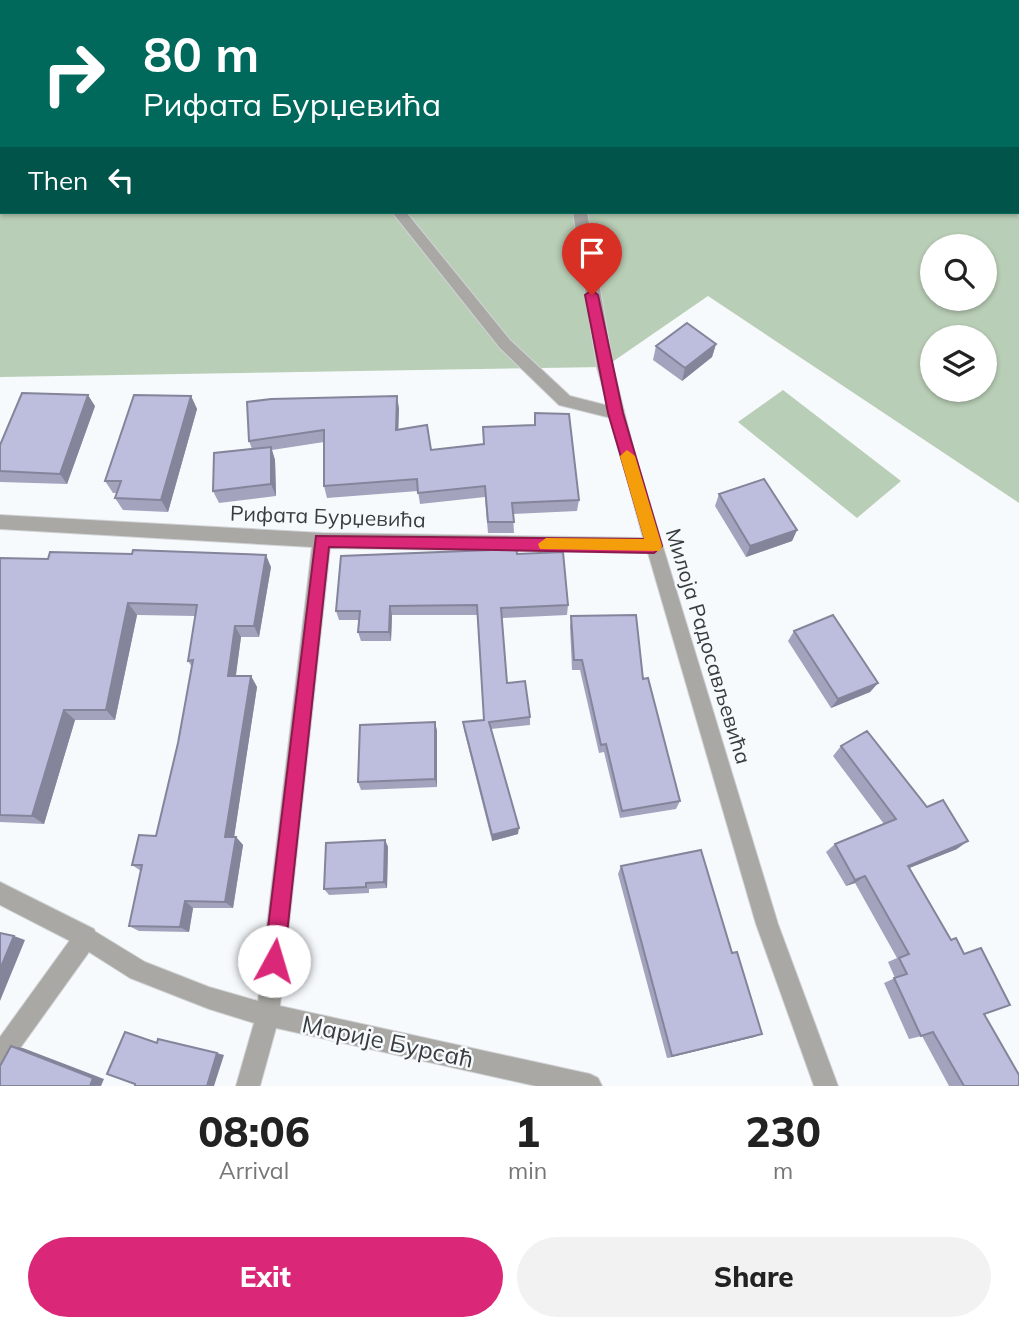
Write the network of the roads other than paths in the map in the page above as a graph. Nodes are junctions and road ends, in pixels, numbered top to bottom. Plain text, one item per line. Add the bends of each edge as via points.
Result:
1 (401, 214) edge
2 (580, 214) edge
3 (615, 413) junction
4 (0, 522) edge
5 (322, 540) junction
6 (654, 546) junction
7 (0, 893) edge
8 (86, 937) junction
9 (268, 1015) junction
10 (0, 1057) edge
11 (248, 1086) edge
12 (590, 1086) edge
13 (826, 1086) edge

1 - 3 street via 505,344 565,401
2 - 3 street, Милоја Радосављевића
3 - 6 street, Милоја Радосављевића
4 - 5 street, Рифата Бурџевића
5 - 6 street, Рифата Бурџевића
5 - 9 street
6 - 13 street, Милоја Радосављевића via 767,924
7 - 8 street, Марије Бурсаћ
8 - 9 street, Марије Бурсаћ via 138,970 209,999
8 - 10 street
9 - 11 street
9 - 12 street, Марије Бурсаћ

